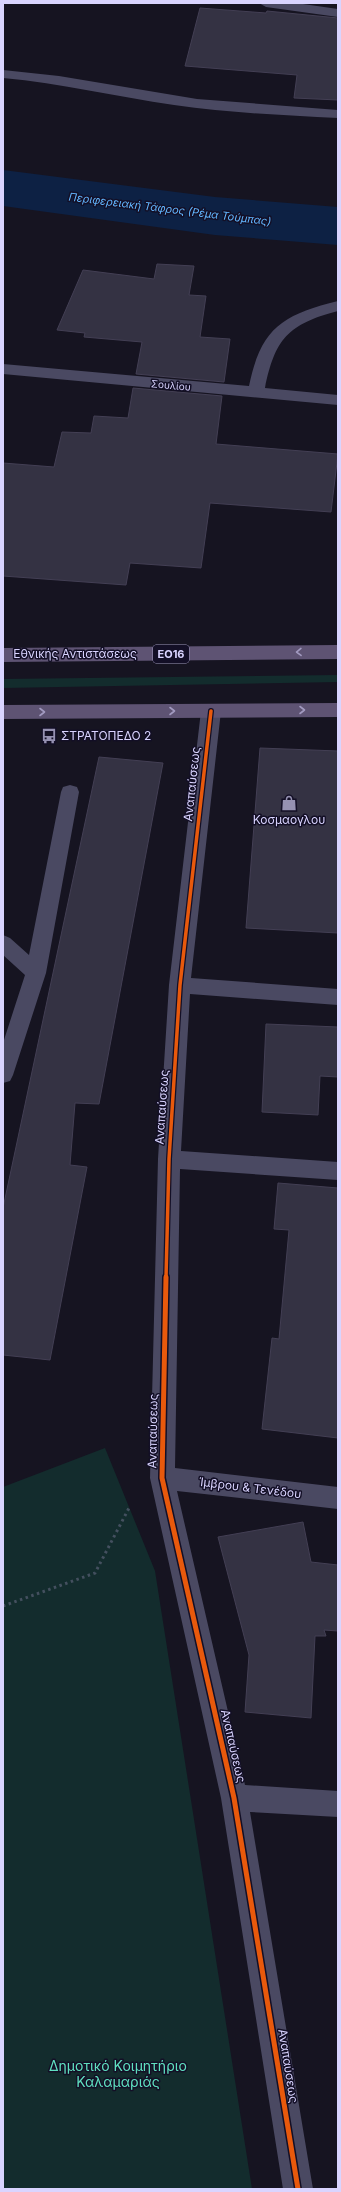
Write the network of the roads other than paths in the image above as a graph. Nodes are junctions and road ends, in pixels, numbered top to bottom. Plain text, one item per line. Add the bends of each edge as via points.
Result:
1 (266, 3) edge
2 (338, 13) edge
3 (3, 74) edge
4 (338, 114) edge
5 (338, 306) edge
6 (3, 370) edge
7 (256, 392) junction
8 (338, 400) edge
9 (338, 652) edge
10 (3, 655) edge
11 (338, 710) edge
12 (211, 711) junction
13 (3, 712) edge
14 (70, 792) dead end
15 (3, 943) edge
16 (36, 973) junction
17 (180, 985) junction
18 (338, 997) edge
19 (3, 1075) edge
20 (169, 1158) junction
21 (338, 1171) edge
22 (162, 1478) junction
23 (338, 1498) edge
24 (234, 1798) junction
25 (338, 1804) edge
26 (298, 2189) edge

1 - 2 lane
3 - 4 lane via 218,106
5 - 7 street via 301,319 280,332 266,352
6 - 7 street, Σουλίου
7 - 8 street, Σουλίου
9 -> 10 main road, Εθνικής Αντιστάσεως / ΕΟ16
12 -> 11 main road
13 -> 12 main road
12 - 17 street, Αναπαύσεως
14 - 16 lane
15 - 16 lane
16 - 19 lane
17 - 18 street
17 - 20 street, Αναπαύσεως
20 - 21 street
20 - 22 street, Αναπαύσεως
22 - 23 street, Ίμβρου & Τενέδου
22 - 24 street, Αναπαύσεως
24 - 25 street
24 - 26 street, Αναπαύσεως

